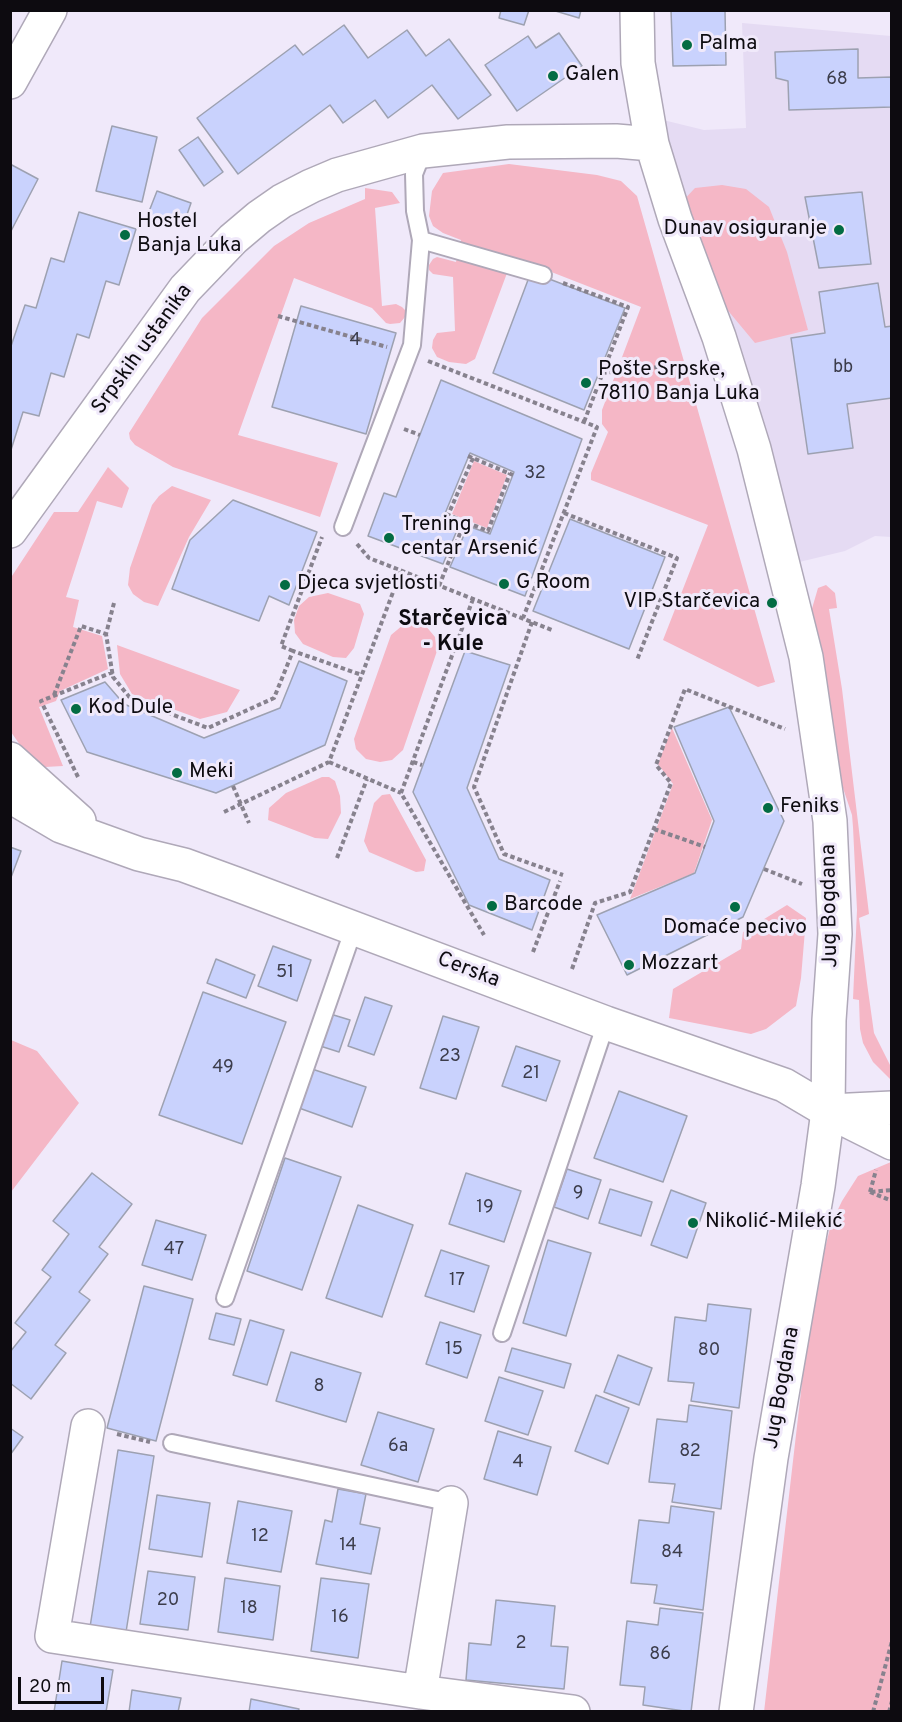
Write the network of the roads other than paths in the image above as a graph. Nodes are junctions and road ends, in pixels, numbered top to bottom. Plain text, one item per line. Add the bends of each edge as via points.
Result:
1 (50, 10) edge
2 (637, 10) edge
3 (10, 82) edge
4 (652, 144) junction
5 (423, 151) junction
6 (421, 240) junction
7 (543, 275) road end
8 (343, 527) road end
9 (10, 531) edge
10 (10, 759) edge
11 (10, 796) edge
12 (104, 842) junction
13 (354, 928) junction
14 (606, 1023) junction
15 (891, 1108) edge
16 (828, 1111) junction
17 (884, 1155) edge
18 (225, 1298) dead end
19 (502, 1333) dead end
20 (88, 1426) road end
21 (172, 1443) road end
22 (451, 1503) joint
23 (420, 1692) junction
24 (573, 1712) edge
25 (736, 1712) edge

1 - 3 street
2 - 4 street, Jug Bogdana via 638,63
4 - 5 street, Srpskih ustanika via 508,142
4 - 16 street, Jug Bogdana via 754,448 806,657 830,821 835,934
5 - 6 lane via 414,174
5 - 9 street, Srpskih ustanika via 311,186 282,201 233,239 169,309
6 - 7 lane
6 - 8 lane via 412,345
10 - 12 street, Cerska
11 - 12 street, Cerska via 61,826
12 - 13 street, Cerska via 184,865
13 - 14 street, Cerska
13 - 18 lane
14 - 16 street, Cerska via 784,1085
14 - 19 lane
15 - 16 street
16 - 17 street, Cerska
16 - 25 street, Jug Bogdana via 771,1458
20 - 23 street via 52,1636
21 - 22 lane
22 - 23 street
23 - 24 street

